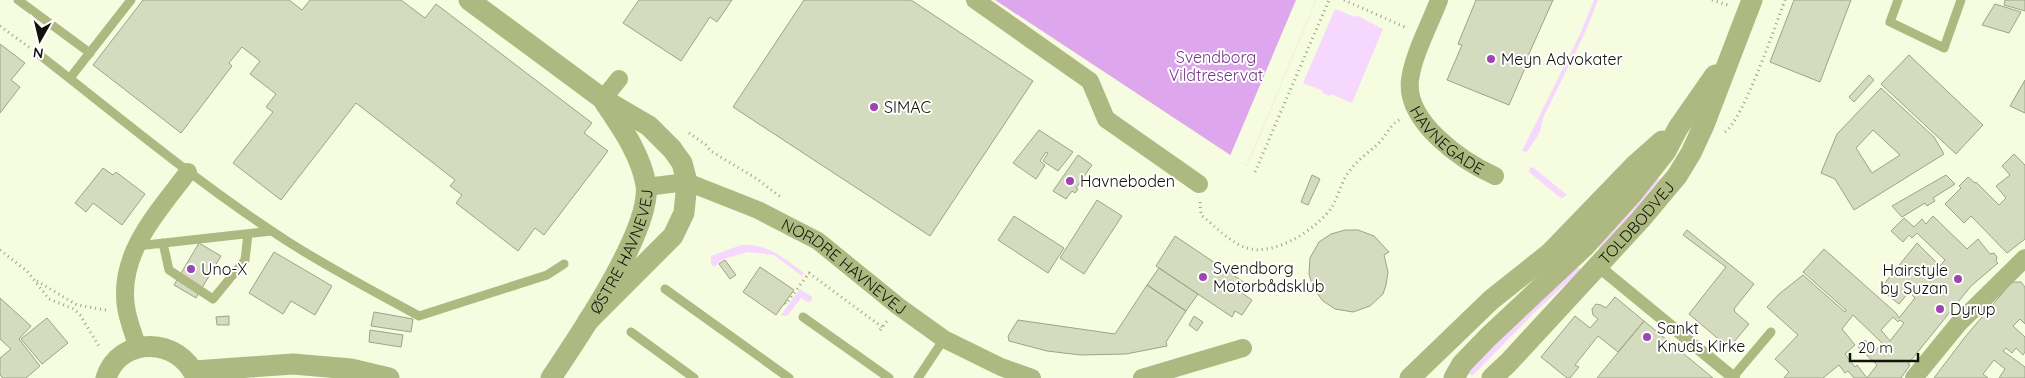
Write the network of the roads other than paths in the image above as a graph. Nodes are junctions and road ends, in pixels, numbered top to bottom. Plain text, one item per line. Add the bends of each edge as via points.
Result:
1 (18, 0) edge
2 (131, 0) edge
3 (469, 0) edge
4 (975, 0) edge
5 (1439, 0) edge
6 (1752, 0) edge
7 (1898, 0) edge
8 (1962, 0) edge
9 (1732, 50) junction
10 (90, 54) junction
11 (41, 56) road end
12 (70, 78) junction
13 (619, 79) dead end
14 (603, 99) junction
15 (1678, 128) junction
16 (188, 172) junction
17 (1495, 176) dead end
18 (687, 182) junction
19 (1199, 184) road end
20 (646, 188) junction
21 (272, 231) junction
22 (248, 234) junction
23 (163, 243) junction
24 (137, 246) junction
25 (2025, 258) edge
26 (564, 264) dead end
27 (1598, 266) junction
28 (665, 290) dead end
29 (803, 317) dead end
30 (588, 321) junction
31 (631, 332) dead end
32 (1771, 332) dead end
33 (944, 339) junction
34 (138, 348) junction
35 (1243, 348) dead end
36 (111, 370) edge
37 (999, 373) edge
38 (195, 375) edge
39 (1497, 375) edge
40 (1734, 377) edge
41 (389, 378) edge
42 (551, 378) edge
43 (694, 378) edge
44 (789, 378) edge
45 (889, 378) edge
46 (918, 378) edge
47 (1032, 378) edge
48 (1142, 378) edge
49 (1410, 378) edge
50 (1454, 378) edge
51 (1914, 378) edge

1 - 10 lane
2 - 10 lane
3 - 14 street, ØSTRE HAVNEVEJ
4 - 19 street via 1090,81 1106,119
5 - 17 street, HAVNEGADE via 1412,68 1410,93 1417,111 1439,138 1469,162
6 - 9 street, TOLDBODVEJ
7 - 8 lane via 1890,22 1944,48
9 - 15 street, TOLDBODVEJ
9 - 27 street, TOLDBODVEJ via 1698,138 1678,176
10 - 12 lane
11 - 12 lane
12 - 16 lane
13 - 14 street
14 - 18 street, ØSTRE HAVNEVEJ via 649,126 661,137 682,163
14 - 20 street, ØSTRE HAVNEVEJ via 639,158
15 - 49 street, TOLDBODVEJ via 1640,160 1550,253 1491,300
15 - 50 street, TOLDBODVEJ via 1659,161 1607,222 1488,336 1462,364
16 - 21 lane
16 - 24 street via 146,228
18 - 20 street, NORDRE HAVNEVEJ
18 - 30 street, ØSTRE HAVNEVEJ via 684,213 673,236
18 - 33 street, NORDRE HAVNEVEJ via 758,210 818,241
20 - 30 street, ØSTRE HAVNEVEJ via 642,216 634,237
21 - 22 lane
21 - 26 lane via 419,316 548,275
22 - 23 lane
22 - 23 lane via 245,260 213,299 169,270
23 - 24 lane
24 - 34 street via 127,270 126,308
25 - 51 street via 1959,323
27 - 39 street, TOLDBODVEJ
27 - 40 street
28 - 44 lane
29 - 45 lane
30 - 42 street, ØSTRE HAVNEVEJ
31 - 43 lane
32 - 40 lane
33 - 37 street, NORDRE HAVNEVEJ
33 - 46 lane
34 - 36 street via 126,353
34 - 38 street via 151,346 176,352
35 - 48 street
37 - 47 street, NORDRE HAVNEVEJ
38 - 41 street via 300,364 351,369

